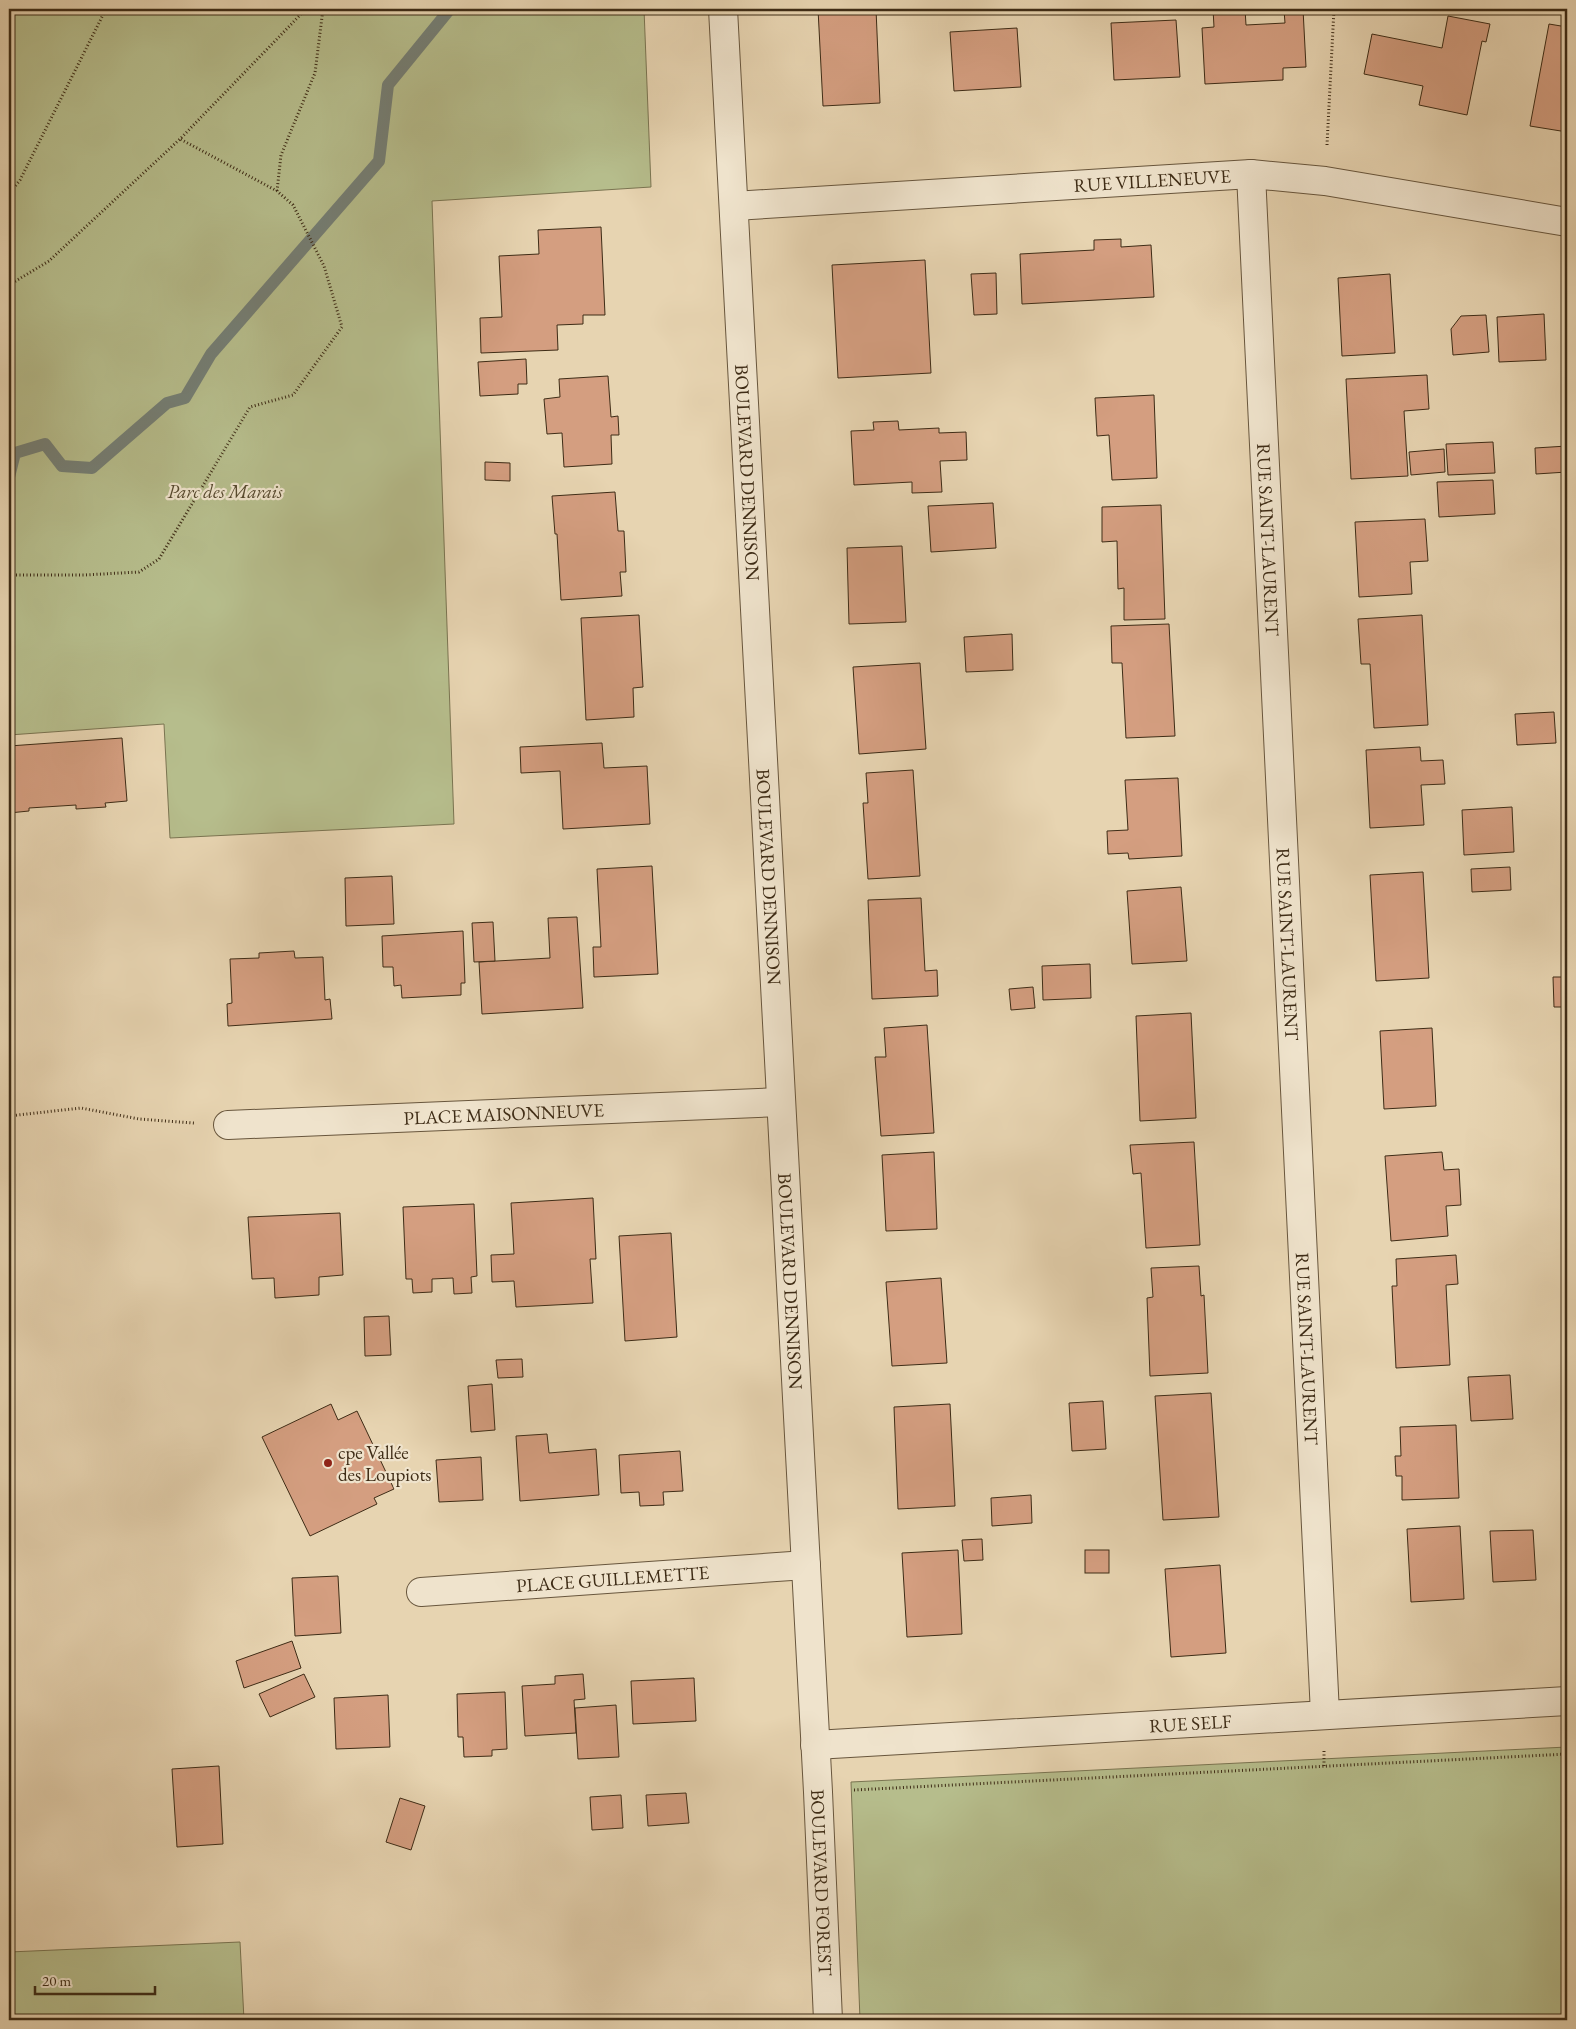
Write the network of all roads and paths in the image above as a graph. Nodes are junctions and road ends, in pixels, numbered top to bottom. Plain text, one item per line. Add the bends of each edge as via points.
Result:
1 (106, 9) edge
2 (306, 9) edge
3 (323, 9) edge
4 (723, 9) edge
5 (1334, 9) edge
6 (180, 139) junction
7 (1252, 174) junction
8 (1325, 181) junction
9 (277, 191) junction
10 (9, 194) edge
11 (734, 206) junction
12 (1567, 222) edge
13 (9, 285) edge
14 (9, 575) edge
15 (781, 1102) junction
16 (9, 1116) edge
17 (228, 1125) joint
18 (806, 1565) junction
19 (421, 1592) dead end
20 (1567, 1702) edge
21 (1326, 1714) junction
22 (815, 1745) junction
23 (1567, 1754) edge
24 (818, 1792) junction
25 (828, 2020) edge

1 - 10 path via 20,180
2 - 6 path
3 - 9 path via 315,73 281,155
4 - 11 street, BOULEVARD DENNISON
5 - 8 path
6 - 9 path
6 - 13 path via 49,261
7 - 8 street, RUE VILLENEUVE
7 - 11 street, RUE VILLENEUVE
7 - 21 street, RUE SAINT-LAURENT
8 - 12 street, RUE VILLENEUVE
9 - 14 path via 293,205 324,266 342,327 293,395 250,407 159,559 139,572
11 - 15 street, BOULEVARD DENNISON
15 - 17 street, PLACE MAISONNEUVE
15 - 18 street, BOULEVARD DENNISON
16 - 17 path via 81,1108 139,1119
18 - 19 street, PLACE GUILLEMETTE
18 - 22 street, BOULEVARD DENNISON
20 - 21 street, RUE SELF
21 - 22 street, RUE SELF
22 - 24 street, BOULEVARD FOREST
23 - 24 path
24 - 25 street, BOULEVARD FOREST

